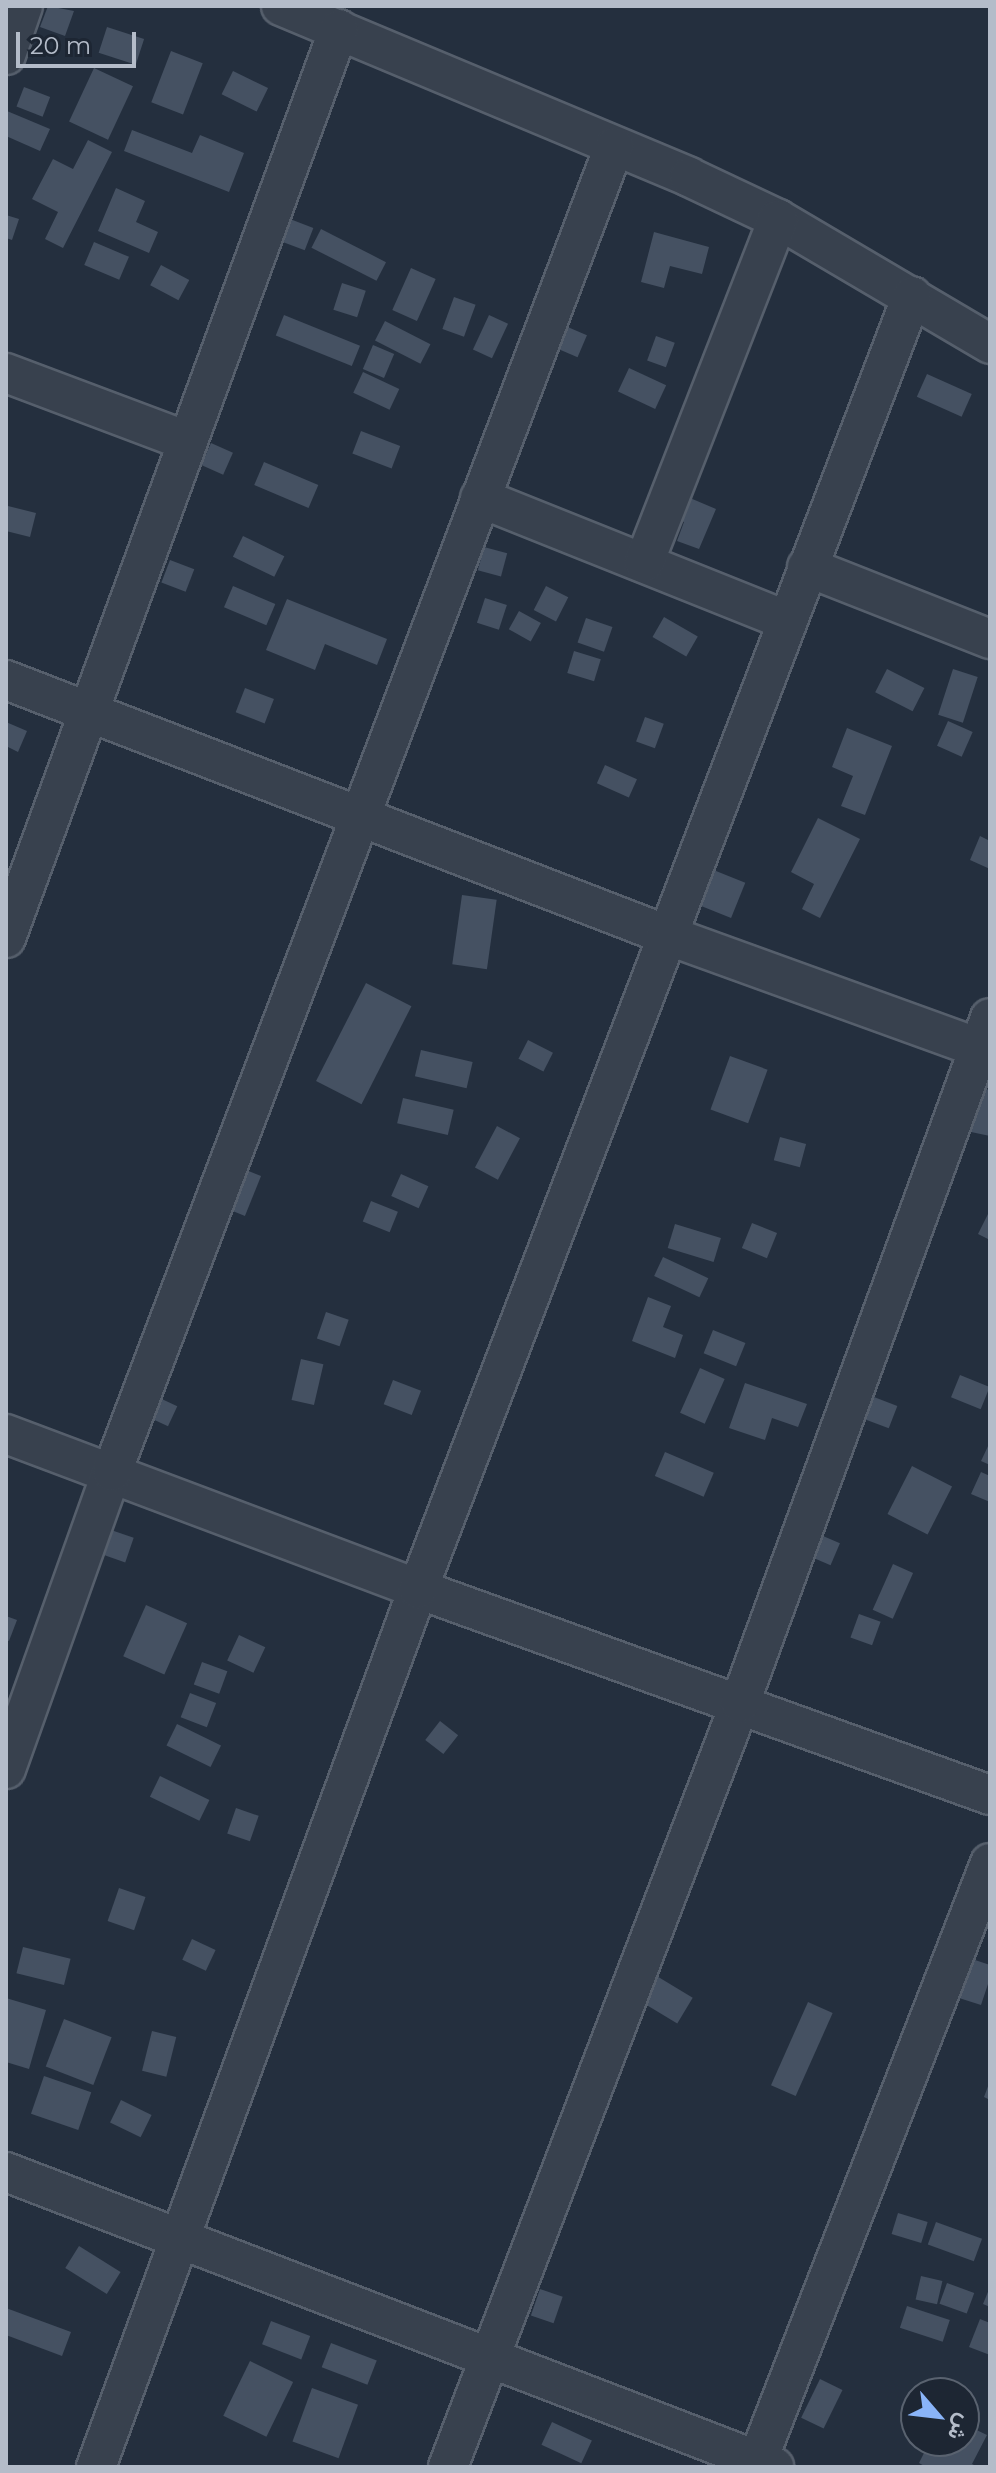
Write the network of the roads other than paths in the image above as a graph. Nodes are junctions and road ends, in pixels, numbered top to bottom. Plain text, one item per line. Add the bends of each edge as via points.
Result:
1 (23, 6) edge
2 (281, 6) edge
3 (339, 29) junction
4 (6, 55) edge
5 (614, 147) junction
6 (778, 219) junction
7 (912, 296) junction
8 (990, 344) edge
9 (6, 373) edge
10 (187, 441) junction
11 (480, 498) junction
12 (644, 563) junction
13 (807, 567) junction
14 (787, 621) junction
15 (990, 639) edge
16 (6, 680) edge
17 (89, 713) junction
18 (358, 816) junction
19 (667, 935) junction
20 (6, 938) edge
21 (986, 1039) edge
22 (6, 1434) edge
23 (112, 1472) junction
24 (418, 1589) junction
25 (740, 1703) junction
26 (6, 1769) edge
27 (990, 1795) edge
28 (990, 1863) edge
29 (6, 2172) edge
30 (180, 2237) junction
31 (489, 2356) junction
32 (762, 2465) edge
33 (96, 2467) edge
34 (448, 2467) edge

1 - 4 street
2 - 3 street
3 - 5 street
3 - 10 street
5 - 6 street
5 - 11 street
6 - 7 street
6 - 12 street
7 - 8 street
7 - 13 street
9 - 10 street
10 - 17 street
11 - 12 street
11 - 18 street
12 - 14 street
13 - 14 street
13 - 15 street
14 - 19 street
16 - 17 street
17 - 18 street
17 - 20 street
18 - 19 street
18 - 23 street
19 - 21 street
19 - 24 street
21 - 25 street
22 - 23 street
23 - 24 street
23 - 26 street
24 - 25 street
24 - 30 street
25 - 27 street
25 - 31 street
28 - 32 street
29 - 30 street
30 - 31 street
30 - 33 street
31 - 32 street
31 - 34 street

